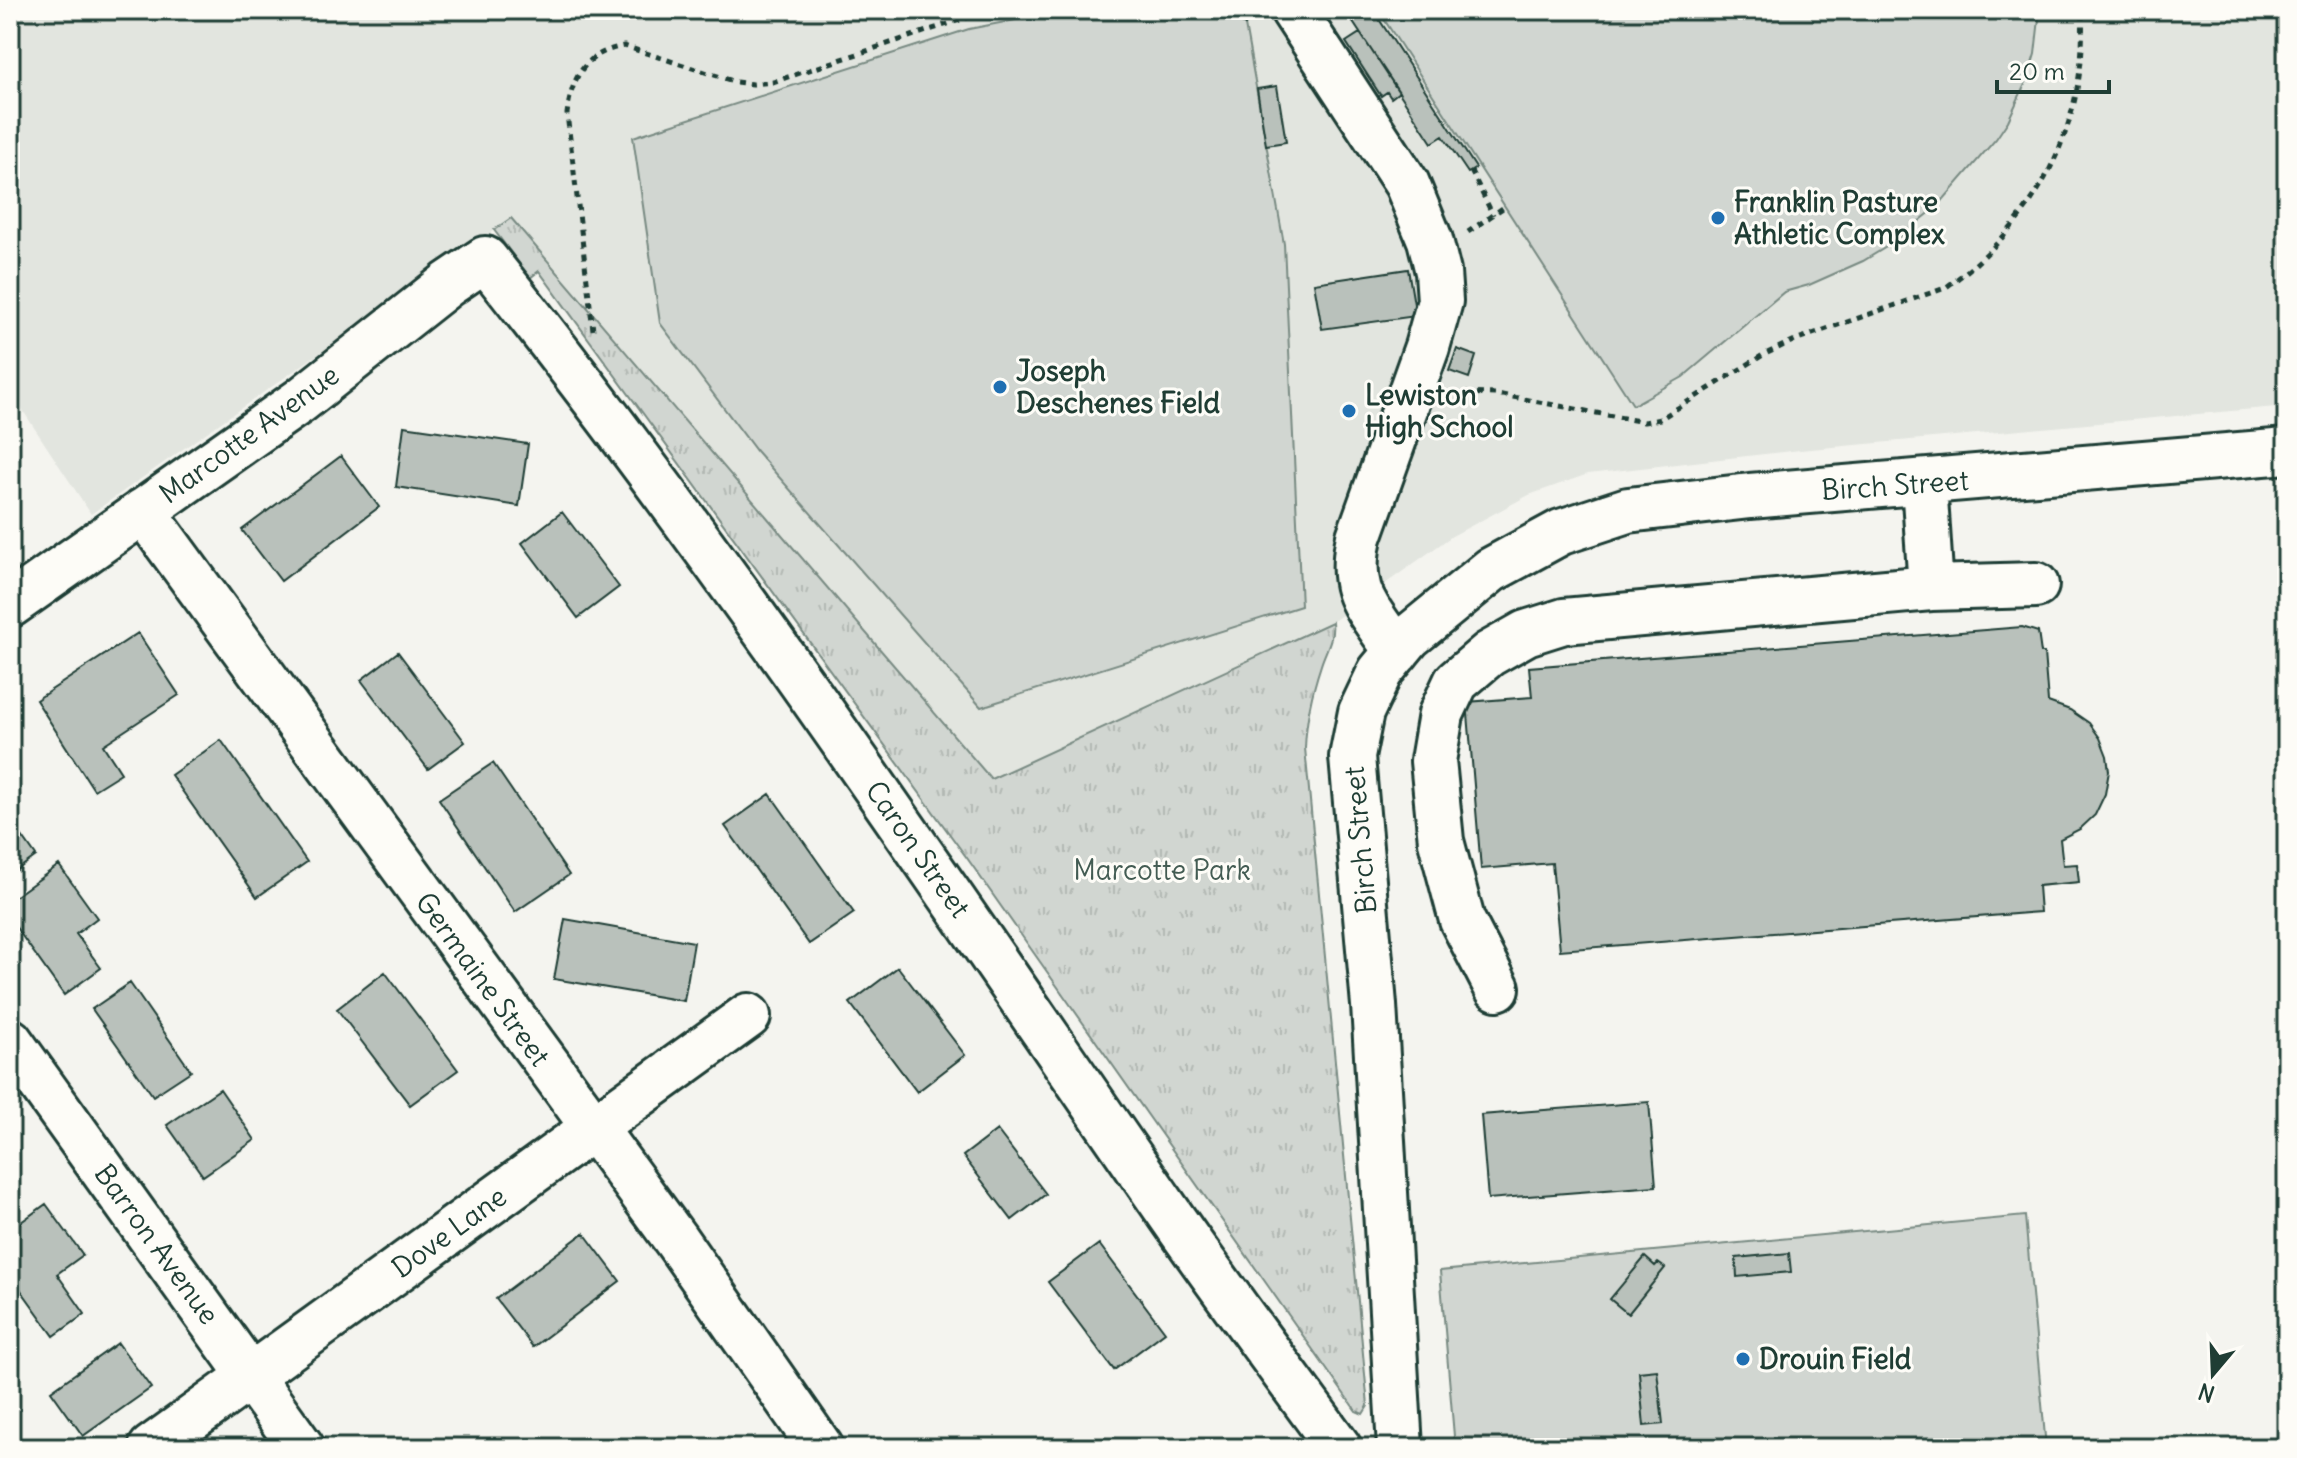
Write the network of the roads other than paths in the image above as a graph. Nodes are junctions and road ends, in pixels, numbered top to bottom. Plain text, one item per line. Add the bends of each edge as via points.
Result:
1 (1293, 10) edge
2 (485, 259) joint
3 (2287, 451) edge
4 (1924, 483) junction
5 (143, 511) junction
6 (2036, 585) dead end
7 (1931, 588) junction
8 (10, 605) edge
9 (1397, 652) junction
10 (1497, 988) dead end
11 (748, 1016) dead end
12 (10, 1041) edge
13 (592, 1128) junction
14 (251, 1375) junction
15 (151, 1448) edge
16 (302, 1448) edge
17 (821, 1448) edge
18 (1339, 1448) edge
19 (1400, 1448) edge

1 - 9 street via 1407,184 1438,272 1440,301 1353,565 1358,592
2 - 5 street, Marcotte Avenue via 300,401
2 - 18 street, Caron Street via 583,382 793,668 1165,1207
3 - 4 street, Birch Street
4 - 7 street
4 - 9 street, Birch Street via 1628,510 1561,532 1491,570
5 - 8 street, Marcotte Avenue
5 - 13 street, Germaine Street
6 - 7 street
7 - 10 street via 1564,621 1526,633 1489,654 1456,682 1441,714 1433,761 1441,841 1462,920
9 - 19 street, Birch Street via 1380,672 1361,712 1352,757 1374,1005
11 - 13 street, Dove Lane
12 - 14 street, Barron Avenue
13 - 14 street, Dove Lane
13 - 17 street, Germaine Street
14 - 15 street, Dove Lane
14 - 16 street, Barron Avenue

